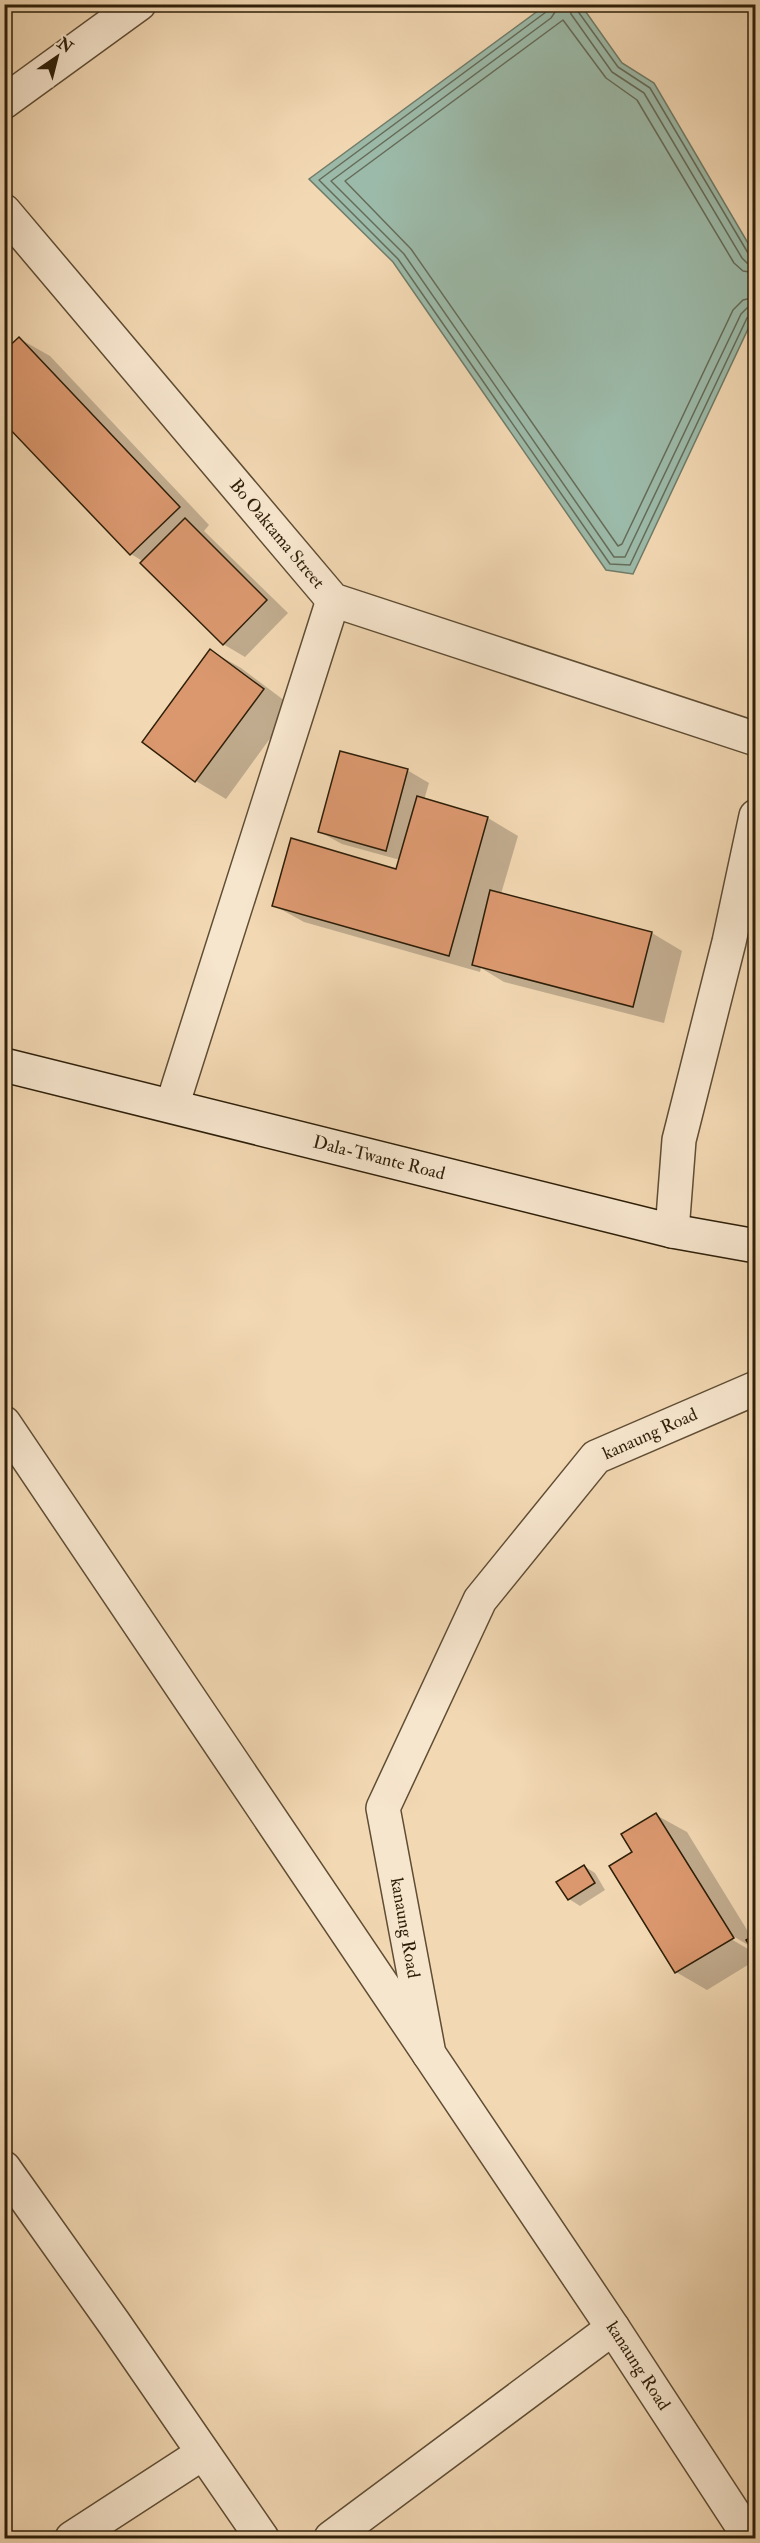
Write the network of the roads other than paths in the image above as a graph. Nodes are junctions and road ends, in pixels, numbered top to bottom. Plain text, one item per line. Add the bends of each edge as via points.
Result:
1 (139, 4) edge
2 (4, 102) edge
3 (4, 211) edge
4 (333, 600) junction
5 (756, 739) edge
6 (756, 816) edge
7 (4, 1065) edge
8 (172, 1106) junction
9 (672, 1231) junction
10 (756, 1246) edge
11 (756, 1388) edge
12 (4, 1423) edge
13 (429, 2054) junction
14 (6, 2172) edge
15 (613, 2328) junction
16 (203, 2453) junction
17 (72, 2538) edge
18 (262, 2538) edge
19 (331, 2538) edge
20 (750, 2538) edge

1 - 2 street
3 - 4 street, Bo Oaktama Street
4 - 5 street, Bo Oaktama Street
4 - 8 street
6 - 9 street via 679,1140
7 - 8 street, Dala-Twante Road
8 - 9 street, Dala-Twante Road
9 - 10 street, Dala-Twante Road
11 - 13 street, kanaung Road via 597,1457 480,1600 383,1808
12 - 13 street
13 - 15 street, kanaung Road
14 - 16 street
15 - 19 street
15 - 20 street, kanaung Road
16 - 17 street
16 - 18 street

